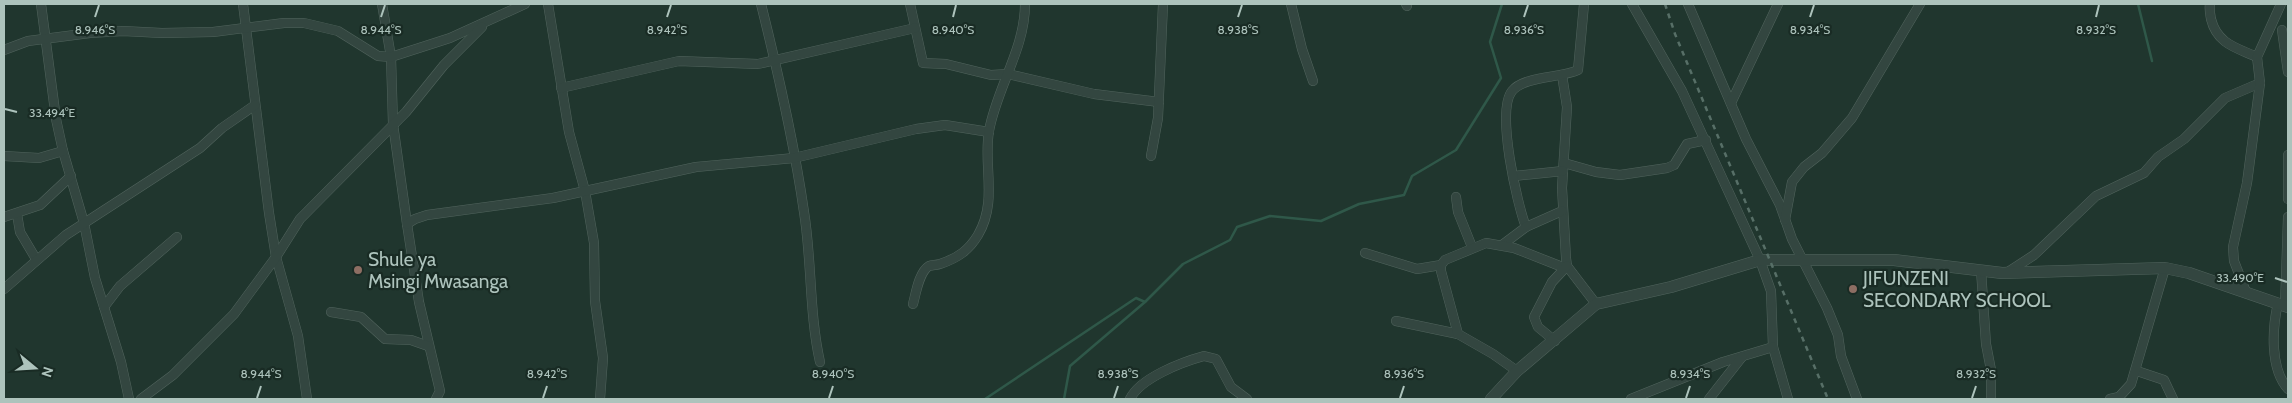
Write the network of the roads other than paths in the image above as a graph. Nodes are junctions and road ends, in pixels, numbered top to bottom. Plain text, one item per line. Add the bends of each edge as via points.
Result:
1 (41, 4) edge
2 (243, 4) edge
3 (382, 4) edge
4 (526, 4) edge
5 (548, 4) edge
6 (762, 4) edge
7 (910, 4) edge
8 (1025, 4) edge
9 (1163, 4) edge
10 (1292, 4) edge
11 (1584, 4) edge
12 (1632, 4) edge
13 (1688, 4) edge
14 (1778, 4) edge
15 (1920, 4) edge
16 (2210, 4) edge
17 (2281, 4) edge
18 (485, 23) junction
19 (246, 28) junction
20 (915, 28) junction
21 (2269, 29) junction
22 (2285, 31) edge
23 (45, 39) junction
24 (4, 50) edge
25 (392, 56) junction
26 (2257, 58) junction
27 (775, 61) junction
28 (2288, 72) edge
29 (1008, 74) junction
30 (1562, 75) junction
31 (1313, 81) dead end
32 (2260, 83) junction
33 (561, 88) junction
34 (1159, 102) junction
35 (1731, 103) junction
36 (255, 105) junction
37 (393, 124) junction
38 (989, 132) junction
39 (1706, 140) junction
40 (63, 151) junction
41 (2288, 155) edge
42 (4, 156) edge
43 (1151, 156) dead end
44 (794, 158) junction
45 (1563, 167) junction
46 (71, 176) junction
47 (1514, 176) junction
48 (585, 191) junction
49 (1456, 197) dead end
50 (2288, 199) edge
51 (1562, 211) junction
52 (17, 214) junction
53 (4, 216) edge
54 (2288, 217) edge
55 (1785, 222) junction
56 (84, 223) junction
57 (408, 224) junction
58 (2288, 226) edge
59 (1526, 227) junction
60 (177, 237) dead end
61 (1502, 245) junction
62 (1472, 247) junction
63 (1365, 253) dead end
64 (276, 257) junction
65 (36, 259) junction
66 (1802, 259) junction
67 (1760, 260) junction
68 (1441, 265) junction
69 (1566, 267) junction
70 (2166, 268) junction
71 (1981, 270) junction
72 (2006, 273) junction
73 (4, 289) edge
74 (2246, 292) junction
75 (913, 304) dead end
76 (1596, 304) junction
77 (2284, 306) edge
78 (104, 307) junction
79 (331, 312) dead end
80 (1396, 321) dead end
81 (1458, 334) junction
82 (1555, 341) junction
83 (428, 346) junction
84 (1773, 347) junction
85 (1743, 356) junction
86 (820, 362) dead end
87 (2137, 371) junction
88 (1517, 372) junction
89 (2288, 389) edge
90 (2117, 398) edge
91 (129, 399) edge
92 (141, 399) edge
93 (307, 399) edge
94 (436, 399) edge
95 (600, 399) edge
96 (1130, 399) edge
97 (1247, 399) edge
98 (1491, 399) edge
99 (1632, 399) edge
100 (1709, 399) edge
101 (1788, 399) edge
102 (1858, 399) edge
103 (1991, 399) edge
104 (2172, 399) edge

1 - 23 street
2 - 19 street
3 - 25 street
4 - 18 street
5 - 33 street
6 - 27 street
7 - 20 street
8 - 29 street via 1021,38
9 - 34 street
10 - 31 street
11 - 30 street via 1578,70
12 - 39 street via 1678,83
13 - 35 street
14 - 35 street
15 - 55 street via 1852,118 1822,154 1804,167 1792,182
16 - 26 street via 2216,34 2223,42
17 - 21 street
18 - 25 street
18 - 37 street
19 - 23 street via 213,32 123,31
19 - 25 street via 284,23 312,25 338,31 378,56
19 - 36 street
20 - 27 street
20 - 29 street via 923,63 946,64 992,75
21 - 22 street
21 - 26 street
22 - 28 street
23 - 24 street
23 - 40 street
25 - 37 street
26 - 32 street
27 - 33 street via 737,65 679,61
27 - 44 street
29 - 34 street via 1094,94
29 - 38 street
30 - 45 street via 1567,107
30 - 47 street via 1535,81 1512,91 1506,111 1506,128
32 - 72 street via 2225,98 2184,139 2158,157 2144,172 2096,196 2034,254
32 - 74 street via 2247,183 2233,247 2234,261
33 - 48 street
34 - 43 street
35 - 55 street
36 - 56 street via 200,148
36 - 64 street
37 - 57 street
37 - 64 street via 300,219
38 - 44 street via 945,125
38 - 75 street via 989,198 985,219 968,250 953,259 929,266 922,276
39 - 45 street via 1687,144 1674,165 1667,168 1620,175
39 - 67 street
40 - 42 street via 39,158
40 - 46 street
41 - 50 street
44 - 48 street via 688,168
44 - 86 street via 804,212 814,338
45 - 47 street
45 - 51 street
46 - 52 street via 40,206
46 - 56 street
47 - 59 street
48 - 57 street via 427,215
48 - 95 street via 594,243 595,301 603,358
49 - 62 street via 1458,212
51 - 59 street
51 - 69 street
52 - 53 street
52 - 65 street via 20,232
54 - 58 street
55 - 66 street
56 - 65 street
56 - 78 street
57 - 83 street
58 - 77 street
59 - 61 street
60 - 78 street via 120,286
61 - 62 street via 1486,243
61 - 69 street
62 - 68 street
63 - 68 street via 1417,269
64 - 92 street via 234,314 173,375
64 - 93 street via 298,336
65 - 73 street
66 - 67 street
66 - 71 street via 1894,260
66 - 102 street via 1838,335 1841,356
67 - 76 street via 1671,287
67 - 84 street via 1771,291
68 - 81 street
69 - 76 street
69 - 82 street via 1552,282 1534,317 1538,327
70 - 72 street
70 - 74 street
70 - 87 street
71 - 72 street
71 - 103 street via 1986,344 1991,365
74 - 77 street
76 - 82 street
77 - 89 street via 2274,330 2278,372
78 - 91 street
79 - 83 street via 361,317 385,339 411,340
80 - 81 street
81 - 88 street
82 - 88 street
83 - 94 street via 440,391
84 - 85 street
84 - 101 street
85 - 99 street
85 - 100 street
87 - 90 street via 2131,384
87 - 104 street via 2164,380
88 - 98 street
96 - 97 street via 1144,382 1204,356 1216,359 1231,387

